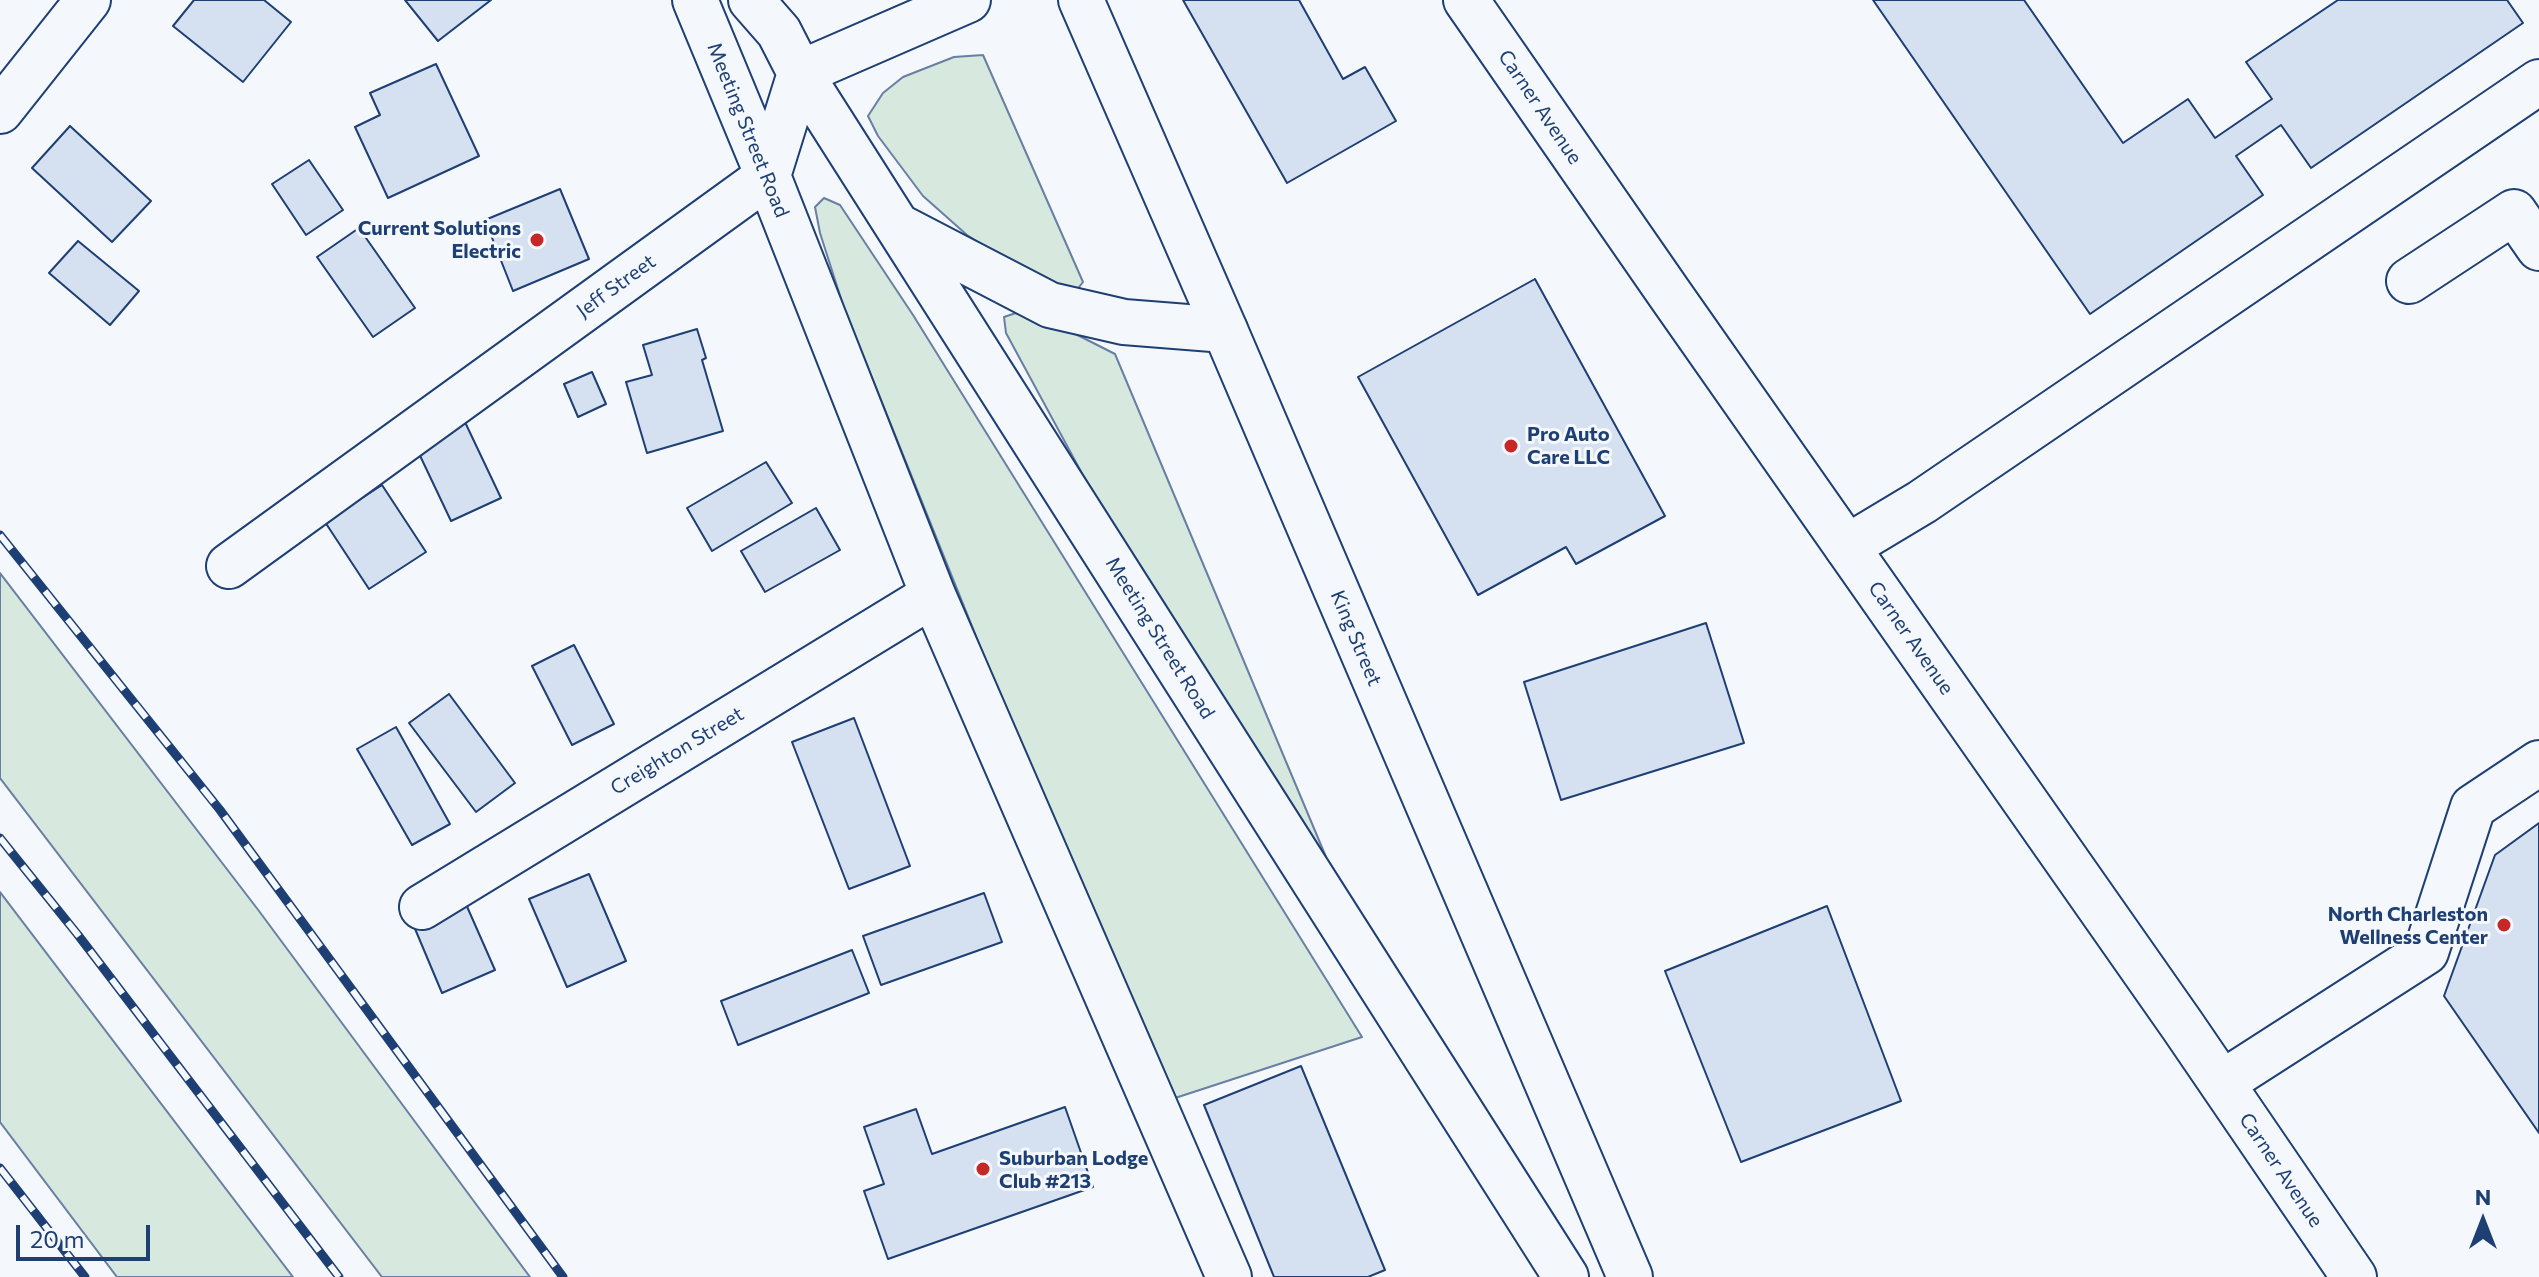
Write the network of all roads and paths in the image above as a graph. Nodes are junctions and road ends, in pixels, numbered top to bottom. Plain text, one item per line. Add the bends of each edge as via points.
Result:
1 (88, 0) edge
2 (695, 0) edge
3 (751, 0) edge
4 (968, 0) edge
5 (1081, 0) edge
6 (1466, 0) edge
7 (800, 73) junction
8 (2539, 82) edge
9 (0, 111) edge
10 (768, 176) junction
11 (898, 226) junction
12 (2539, 248) edge
13 (2409, 281) dead end
14 (1225, 330) junction
15 (1847, 547) junction
16 (229, 566) dead end
17 (933, 595) junction
18 (2539, 763) edge
19 (422, 907) dead end
20 (2222, 1083) junction
21 (1229, 1277) edge
22 (1566, 1277) edge
23 (1630, 1277) edge
24 (2354, 1277) edge

1 - 9 street
2 - 10 street, Meeting Street Road
3 - 7 street, Meeting Street Road via 779,32
4 - 7 street
5 - 14 street, King Street
6 - 15 street, Carner Avenue
7 - 10 street
7 - 11 street, Meeting Street Road
8 - 15 street via 1922,502
10 - 16 street, Jeff Street
10 - 17 street, Meeting Street Road
11 - 14 street via 1050,305 1124,322
11 - 22 street, Meeting Street Road
12 - 13 street via 2514,212
14 - 23 street, King Street
15 - 20 street, Carner Avenue
17 - 19 street, Creighton Street
17 - 21 street, Meeting Street Road
18 - 20 street via 2473,807 2426,952
20 - 24 street, Carner Avenue

